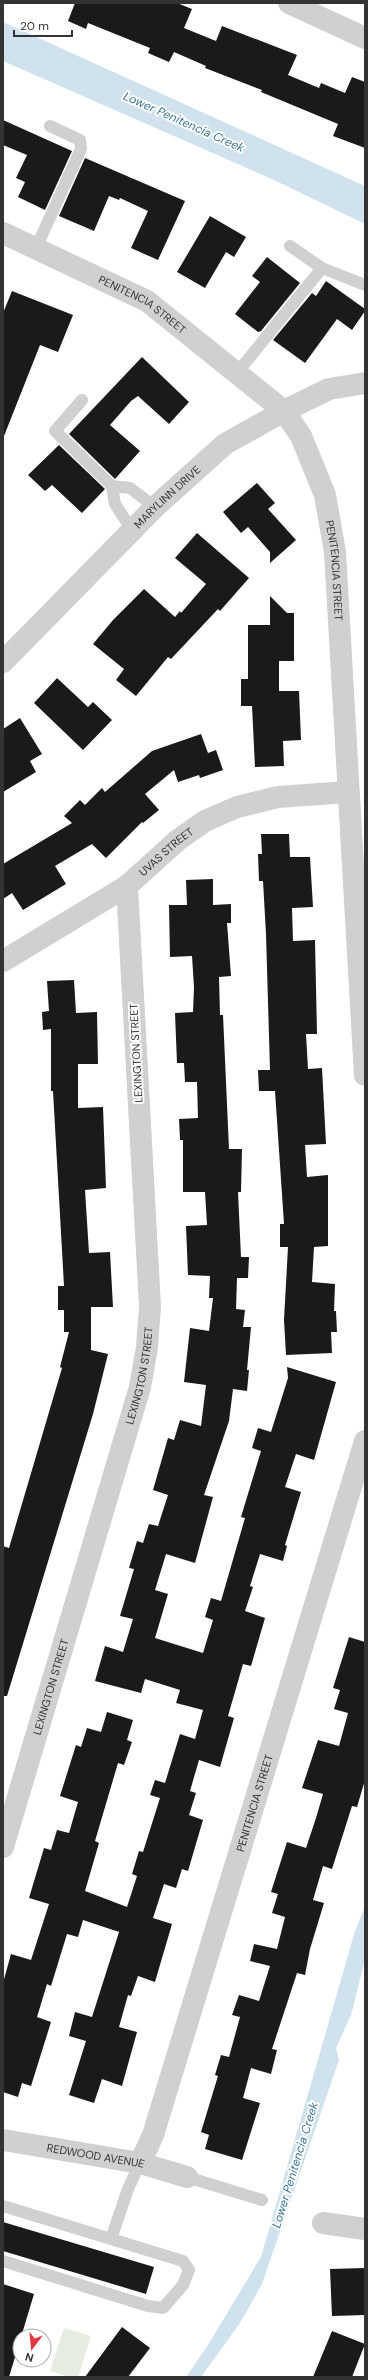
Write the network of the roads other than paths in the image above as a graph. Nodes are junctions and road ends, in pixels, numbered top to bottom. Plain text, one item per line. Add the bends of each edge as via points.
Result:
1 (289, 3) edge
2 (365, 38) edge
3 (50, 126) dead end
4 (3, 233) edge
5 (290, 246) dead end
6 (36, 248) junction
7 (322, 268) junction
8 (365, 285) edge
9 (236, 373) junction
10 (365, 383) edge
11 (82, 400) dead end
12 (284, 411) junction
13 (112, 486) junction
14 (155, 507) junction
15 (132, 530) junction
16 (3, 662) edge
17 (347, 792) junction
18 (127, 886) junction
19 (3, 961) edge
20 (365, 1075) edge
21 (365, 1441) edge
22 (3, 1847) edge
23 (3, 2140) edge
24 (140, 2163) junction
25 (187, 2177) joint
26 (262, 2200) dead end
27 (3, 2206) edge
28 (323, 2223) dead end
29 (365, 2229) edge
30 (111, 2239) junction
31 (3, 2260) edge

1 - 2 street
3 - 6 lane via 80,140 81,149
4 - 6 street, PENITENCIA STREET
5 - 7 lane
6 - 9 street, PENITENCIA STREET via 147,301
7 - 8 lane
7 - 9 lane
9 - 12 street, PENITENCIA STREET
10 - 12 street, MARYLINN DRIVE via 329,389
11 - 13 lane via 55,431
12 - 14 street, MARYLINN DRIVE via 225,444
12 - 17 street, PENITENCIA STREET via 301,436 314,466 325,495 331,524 335,552
13 - 14 lane via 130,488
13 - 15 lane via 115,504
14 - 15 street, MARYLINN DRIVE
15 - 16 street, MARYLINN DRIVE
17 - 18 street, UVAS STREET via 278,798 237,807 205,821 178,840
17 - 20 street, PENITENCIA STREET
18 - 19 street, UVAS STREET
18 - 22 street, LEXINGTON STREET via 146,1207 150,1307 147,1347 138,1394
21 - 24 street, PENITENCIA STREET via 153,2135
23 - 24 street, REDWOOD AVENUE
24 - 25 street, REDWOOD AVENUE
24 - 30 lane
25 - 26 lane
27 - 30 lane
28 - 29 street
30 - 31 lane via 184,2261 189,2270 183,2285 163,2308 148,2306

